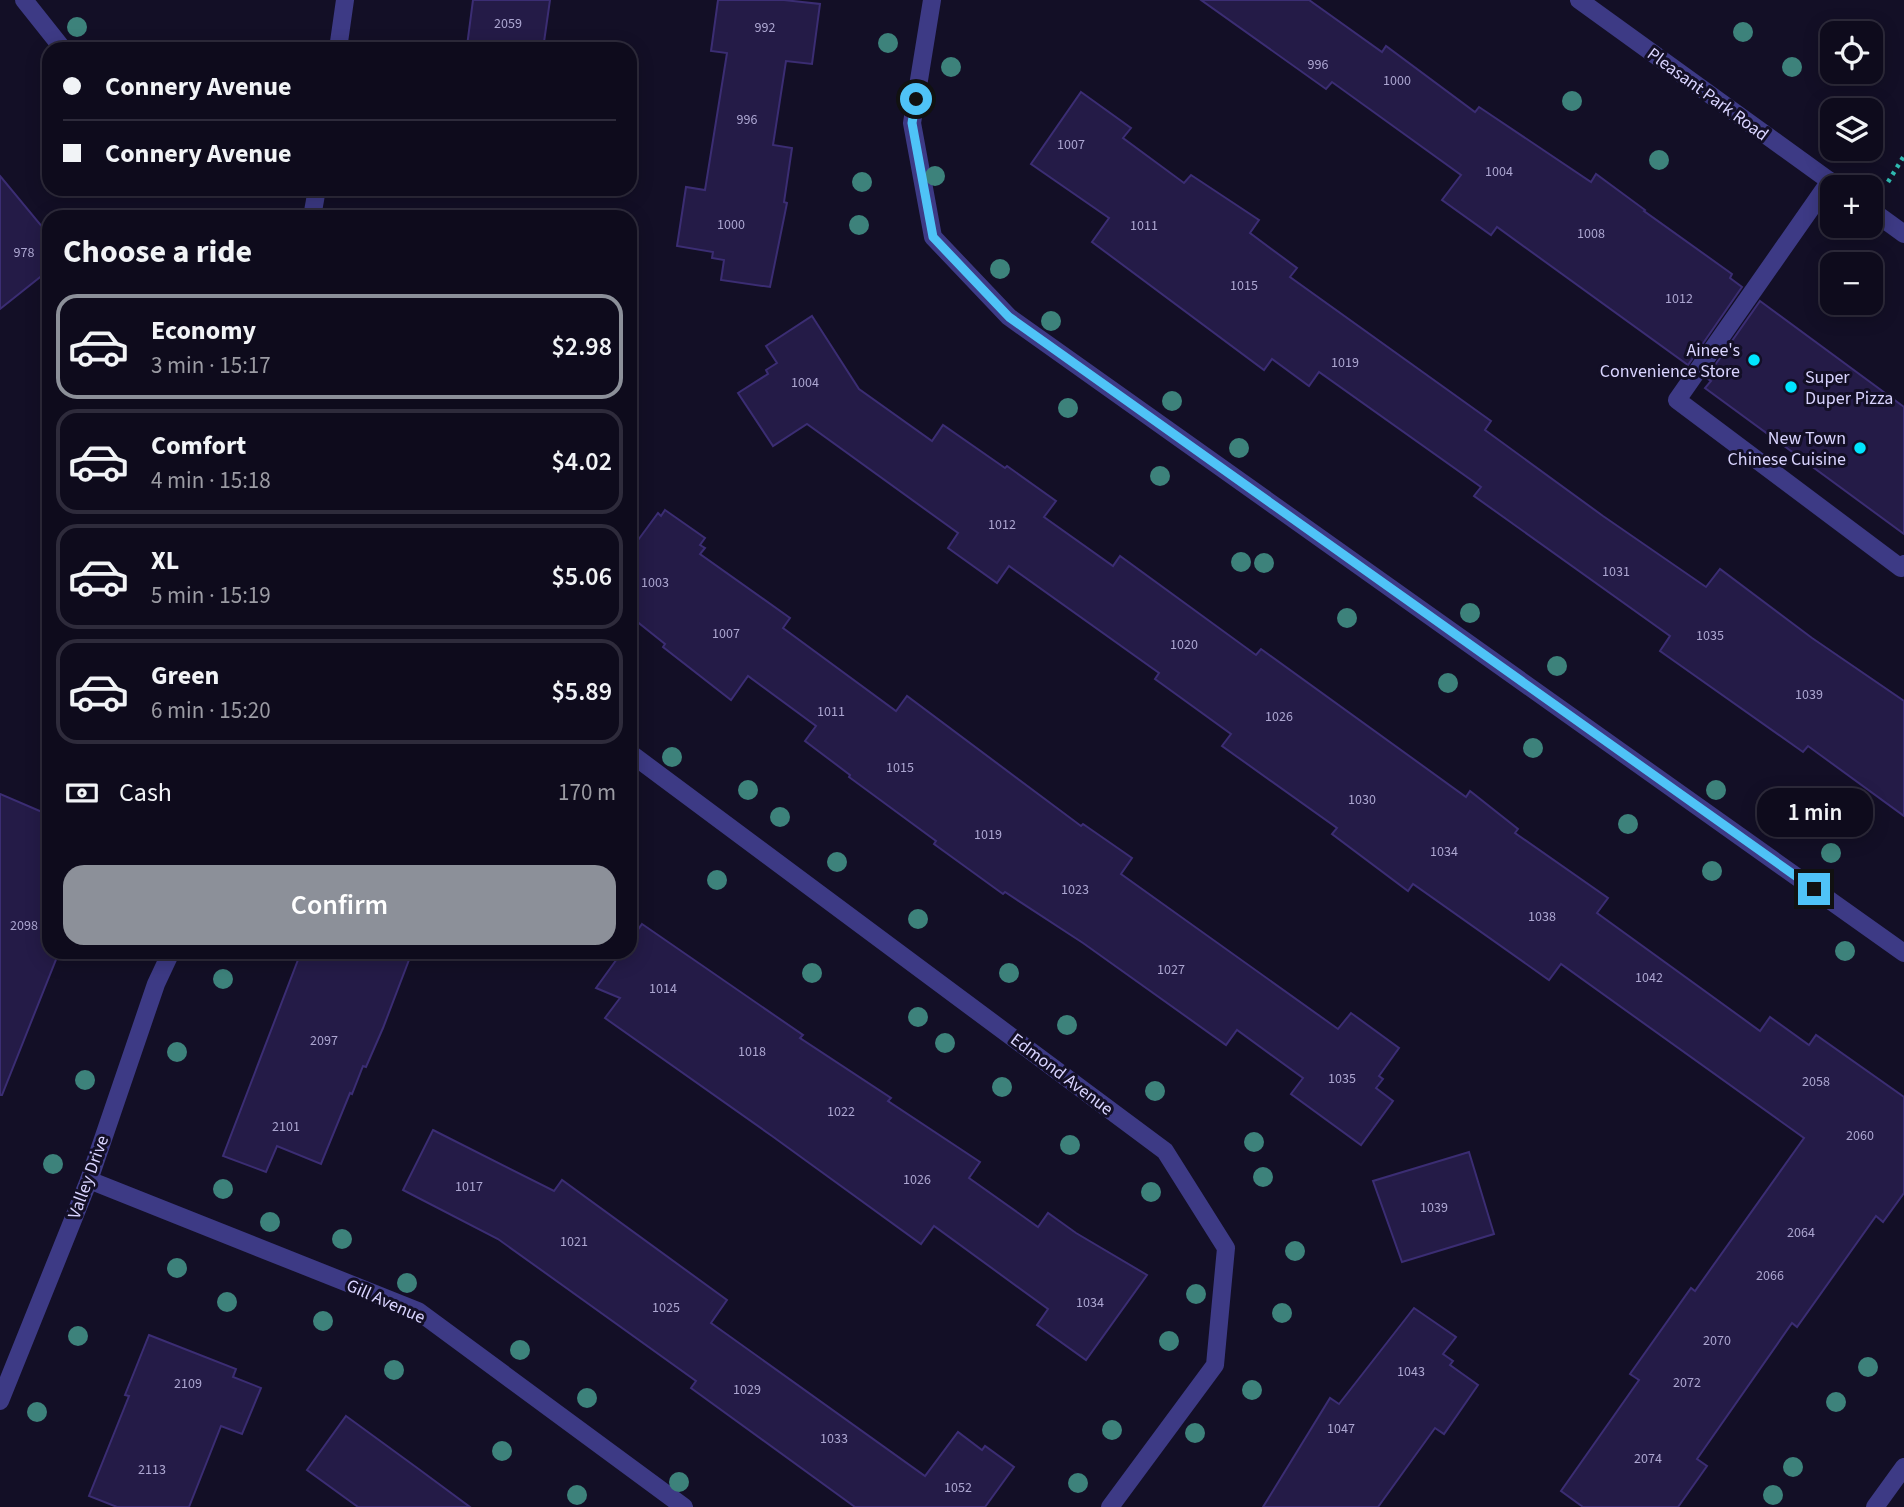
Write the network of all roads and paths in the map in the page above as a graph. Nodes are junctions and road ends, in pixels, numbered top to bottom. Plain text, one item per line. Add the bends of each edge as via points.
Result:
1 (24, 0) edge
2 (345, 0) edge
3 (932, 0) edge
4 (1578, 0) edge
5 (57, 42) edge
6 (339, 42) edge
7 (1821, 175) edge
8 (1820, 203) edge
9 (1883, 219) edge
10 (1904, 234) edge
11 (1904, 564) edge
12 (637, 758) edge
13 (1904, 953) edge
14 (168, 959) edge
15 (89, 1180) junction
16 (0, 1401) edge
17 (1904, 1467) edge
18 (684, 1507) edge
19 (1110, 1507) edge
20 (1875, 1507) edge

1 - 5 street
2 - 6 street
3 - 13 street via 912,123 933,237 1009,317
4 - 7 street, Pleasant Park Road
8 - 11 street via 1676,400 1901,568
9 - 10 street
12 - 19 street, Edmond Avenue via 1154,1142 1172,1161 1226,1248 1216,1365
14 - 15 street, Valley Drive
15 - 16 street, Valley Drive
15 - 18 street, Gill Avenue via 418,1311
17 - 20 street

